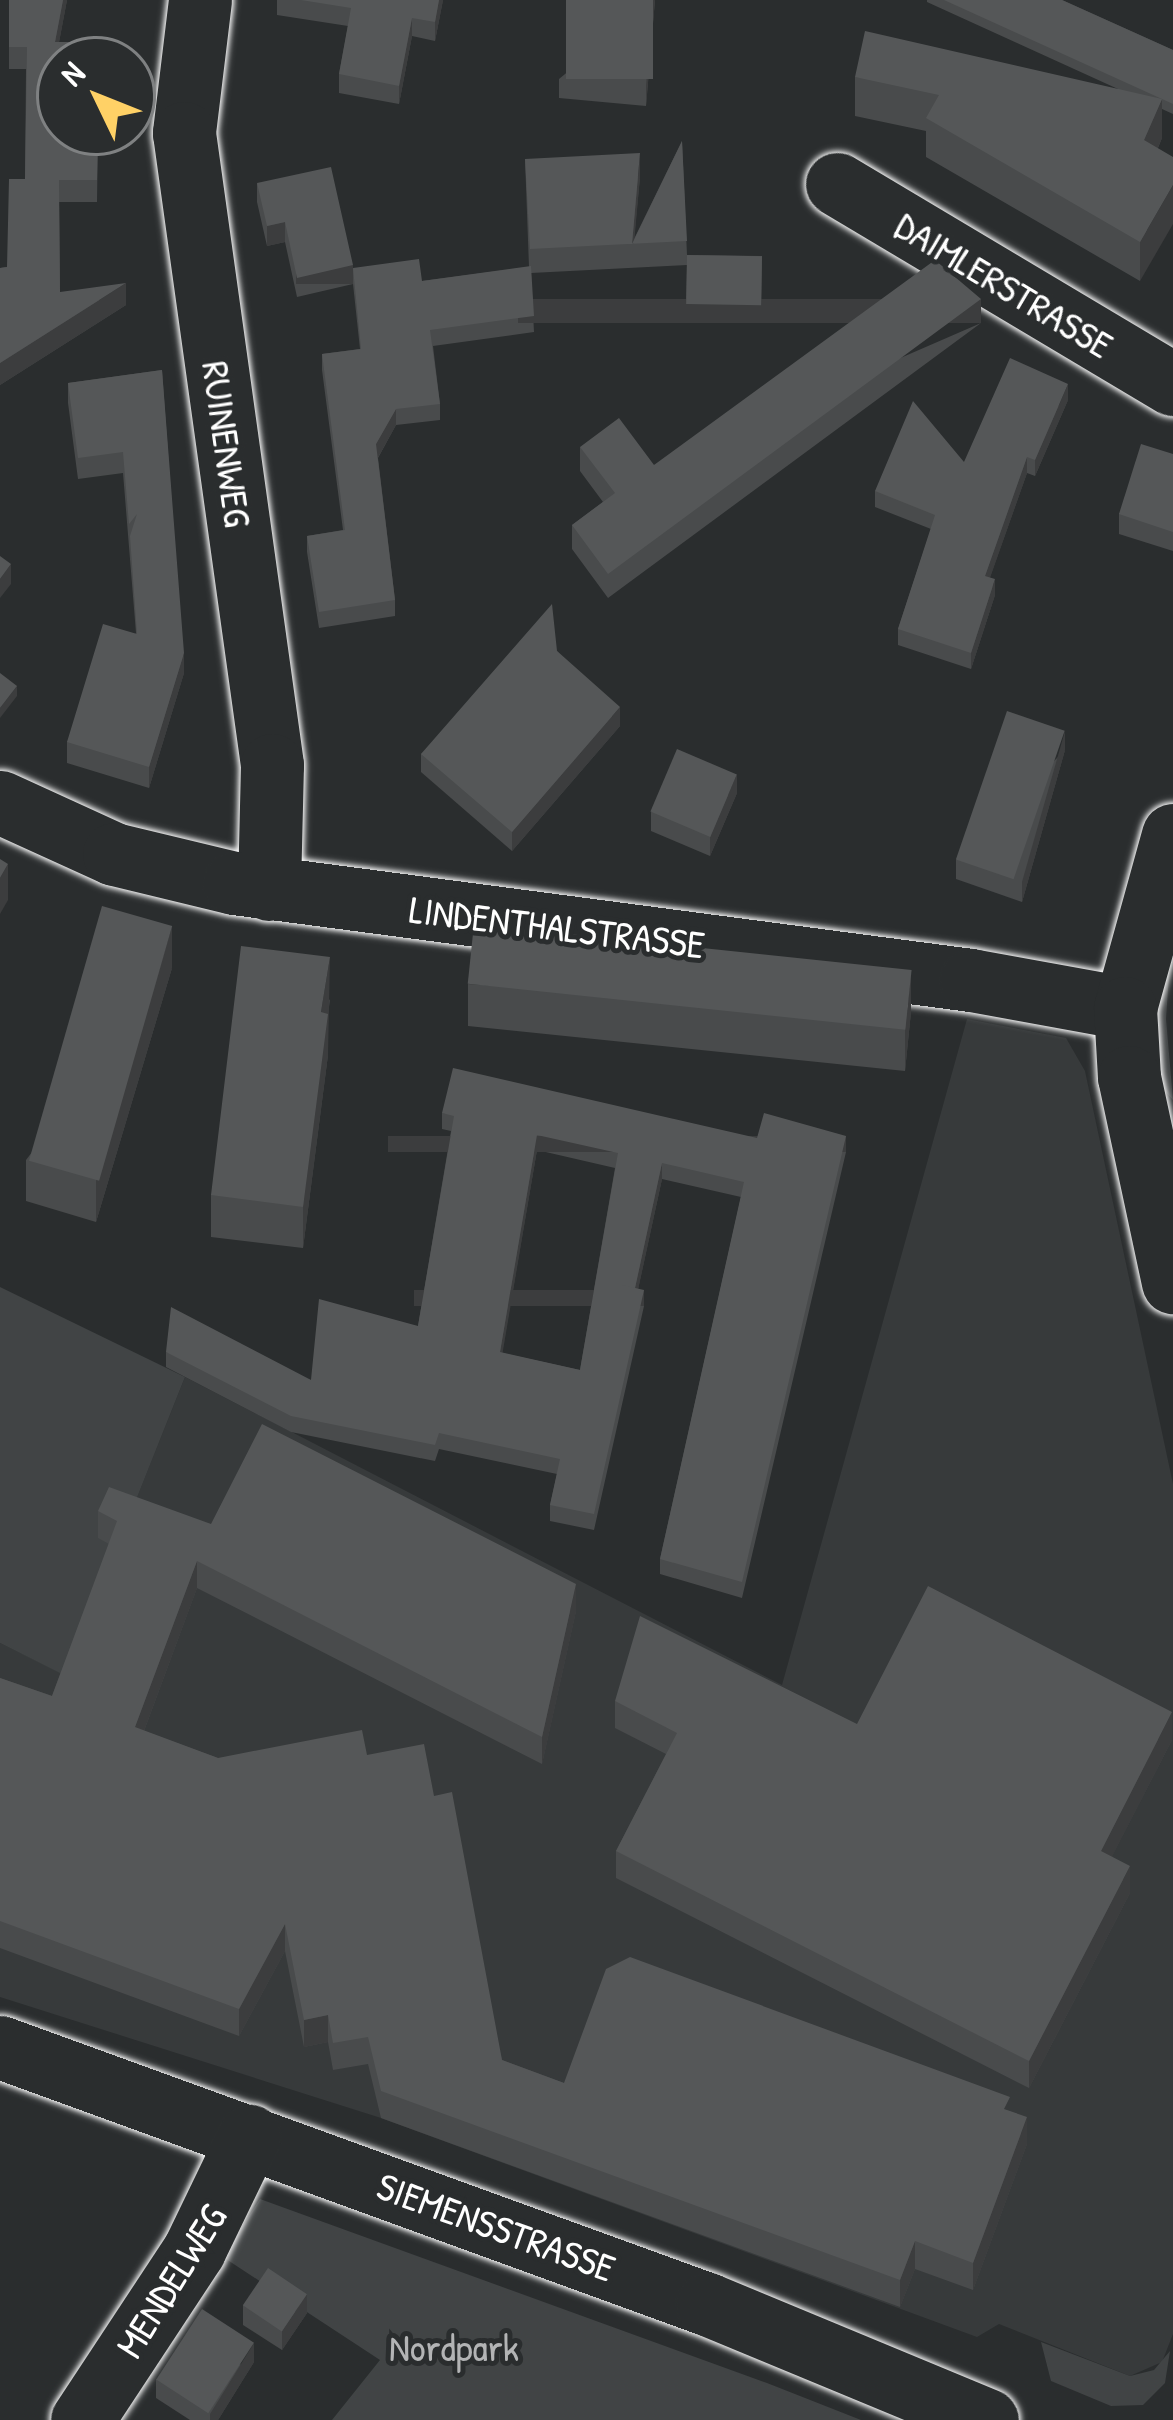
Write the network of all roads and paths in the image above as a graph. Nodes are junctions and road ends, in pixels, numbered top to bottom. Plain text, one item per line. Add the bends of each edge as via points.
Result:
1 (200, 0) edge
2 (837, 184) dead end
3 (1173, 384) edge
4 (0, 802) edge
5 (1173, 835) edge
6 (269, 889) junction
7 (1125, 1008) junction
8 (1173, 1282) edge
9 (0, 2047) edge
10 (249, 2135) junction
11 (82, 2420) edge
12 (987, 2420) edge

1 - 6 street, RUINENWEG via 184,134 272,765
2 - 3 street, DAIMLERSTRASSE
4 - 6 street, LINDENTHALSTRASSE via 114,854
5 - 7 street
6 - 7 street, LINDENTHALSTRASSE via 971,980
7 - 8 street via 1129,1076
9 - 10 street, SIEMENSSTRASSE
10 - 11 street, MENDELWEG via 194,2250
10 - 12 street, SIEMENSSTRASSE via 706,2304

